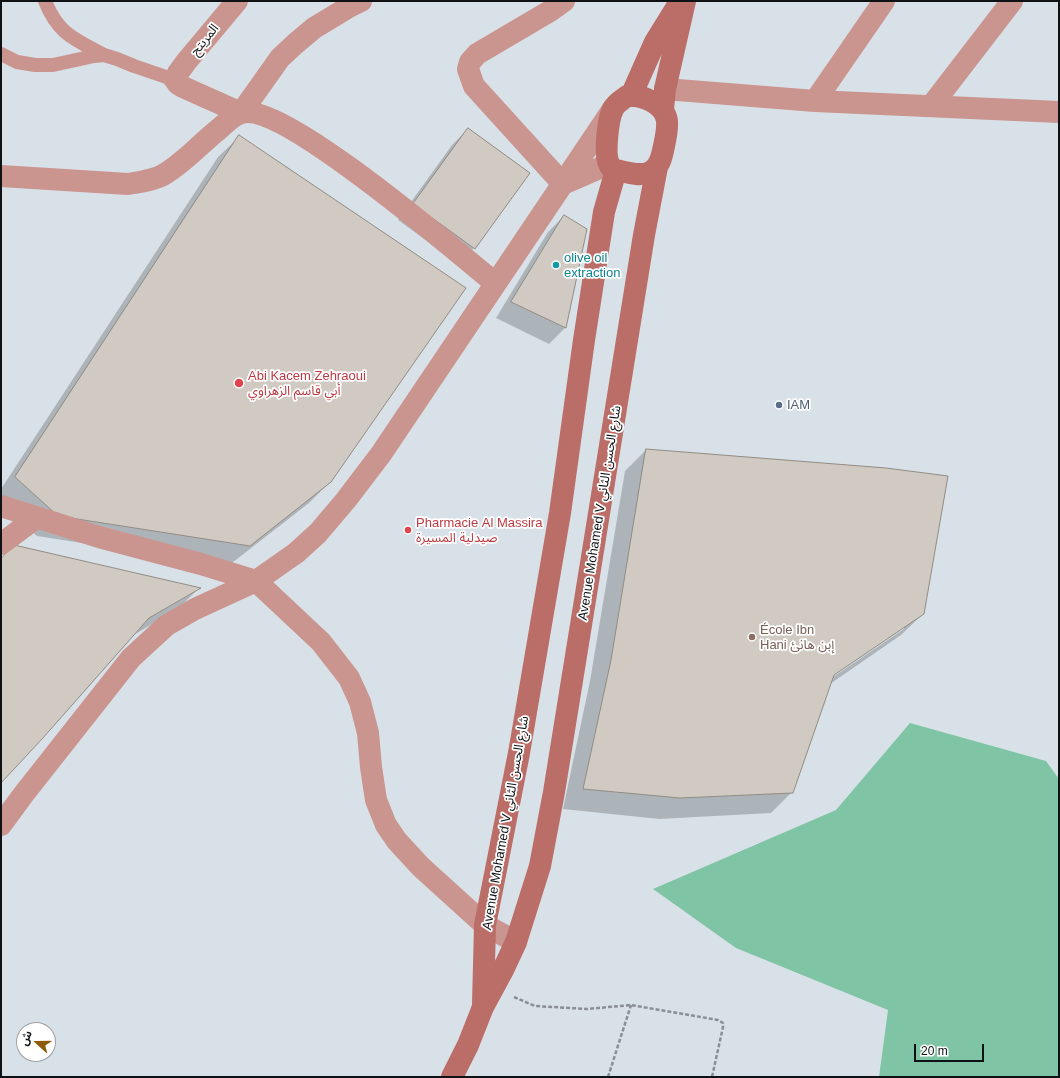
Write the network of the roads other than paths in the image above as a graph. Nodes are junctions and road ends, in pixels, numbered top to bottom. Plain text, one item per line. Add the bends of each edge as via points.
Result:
1 (45, 1) edge
2 (237, 1) edge
3 (361, 1) edge
4 (564, 1) edge
5 (680, 1) edge
6 (684, 1) edge
7 (884, 1) edge
8 (1012, 1) edge
9 (1, 54) edge
10 (104, 56) junction
11 (175, 80) junction
12 (631, 96) junction
13 (664, 99) junction
14 (815, 101) junction
15 (932, 106) junction
16 (613, 109) junction
17 (1059, 112) edge
18 (241, 113) junction
19 (612, 167) junction
20 (657, 167) junction
21 (1, 176) edge
22 (563, 184) junction
23 (495, 283) junction
24 (1, 506) edge
25 (36, 518) junction
26 (1, 544) edge
27 (256, 581) junction
28 (1, 825) edge
29 (485, 925) junction
30 (516, 942) junction
31 (483, 1007) junction
32 (452, 1077) edge

1 - 10 lane via 57,25 69,36
2 - 11 street, المريتح via 186,62
3 - 18 street via 314,28 295,44 280,58
4 - 22 street via 477,54 468,69 474,86
5 - 12 main road via 655,42
6 - 13 main road
7 - 14 street
8 - 15 street
9 - 10 lane via 17,62 35,65 53,65
10 - 11 lane
11 - 18 street via 183,87
12 - 13 main road
12 - 16 main road via 617,103
13 - 14 street
13 - 20 main road via 668,127
14 - 15 street
15 - 17 street
16 - 19 main road via 607,134 607,151
16 - 22 street
18 - 21 street via 222,126 177,166 162,176 146,181 128,184
18 - 23 street via 255,114 289,127 305,137 384,193
19 - 20 main road via 643,174
19 - 22 street
19 - 29 main road, Avenue Mohamed V شارع الحسن الثاني via 553,552 519,753
20 - 30 main road, Avenue Mohamed V شارع الحسن الثاني via 554,792 540,866
22 - 23 street
23 - 27 street via 381,454 346,500 318,533 296,553
24 - 25 street
25 - 26 street
25 - 27 street
27 - 28 street via 167,625 131,658
27 - 29 street via 321,642 349,678 360,702 368,732 376,800 386,825 421,867
29 - 30 street
29 - 31 main road, Avenue Mohamed V شارع الحسن الثاني
30 - 31 main road, Avenue Mohamed V شارع الحسن الثاني
31 - 32 main road

